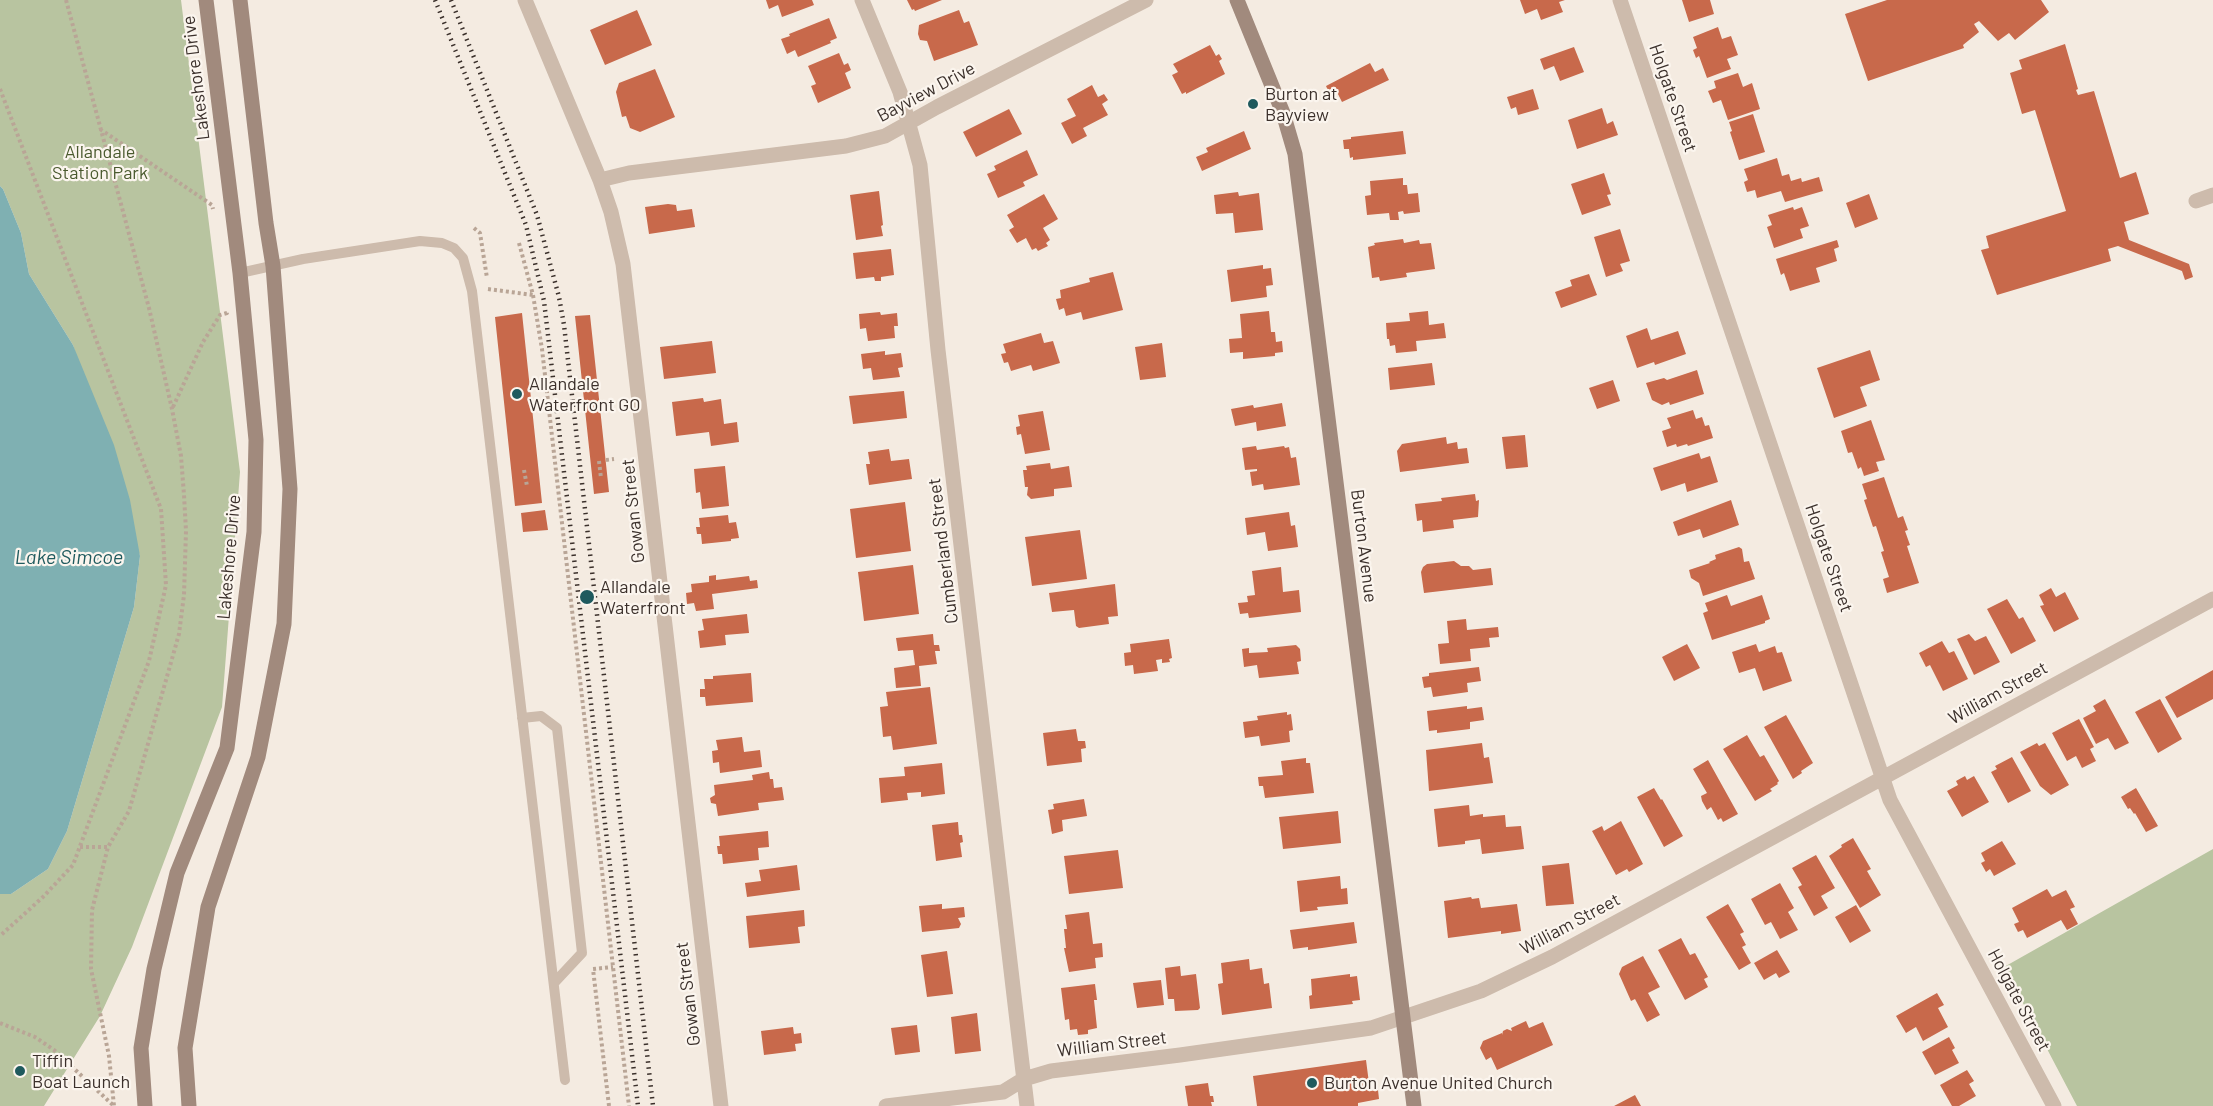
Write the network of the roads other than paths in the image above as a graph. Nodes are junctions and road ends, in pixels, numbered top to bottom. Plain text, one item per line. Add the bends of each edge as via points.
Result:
1 (206, 0) edge
2 (240, 0) edge
3 (525, 0) edge
4 (862, 0) edge
5 (1146, 0) edge
6 (1237, 0) edge
7 (1620, 0) edge
8 (909, 123) junction
9 (600, 180) junction
10 (2213, 195) edge
11 (2196, 201) dead end
12 (273, 266) junction
13 (240, 273) junction
14 (2213, 599) edge
15 (522, 718) junction
16 (1882, 778) junction
17 (554, 983) junction
18 (1403, 1018) junction
19 (1024, 1079) junction
20 (565, 1080) dead end
21 (145, 1106) edge
22 (189, 1106) edge
23 (721, 1106) edge
24 (886, 1106) edge
25 (1027, 1106) edge
26 (1414, 1106) edge
27 (2054, 1106) edge

1 - 13 main road, Lakeshore Drive
2 - 12 main road
3 - 9 street, Gowan Street
4 - 8 street, Cumberland Street
5 - 8 street, Bayview Drive
6 - 18 main road, Burton Avenue via 1283,113 1295,154
7 - 16 street, Holgate Street
8 - 9 street, Bayview Drive via 885,136 846,146
8 - 19 street, Cumberland Street via 920,165
9 - 23 street, Gowan Street via 618,238 628,294
10 - 11 street
12 - 13 lane
12 - 15 lane via 420,241 442,243 454,248 462,258 472,291
12 - 22 main road via 290,489 284,624 258,757 208,908 185,1048
13 - 21 main road, Lakeshore Drive via 256,440 254,532 226,748 177,873 154,969 141,1048
14 - 16 street, William Street
15 - 17 lane
15 - 17 lane via 541,716 557,728 582,953
16 - 18 street, William Street via 1514,976
16 - 27 street, Holgate Street via 1890,800
17 - 20 lane
18 - 19 street, William Street via 1371,1028 1051,1071
18 - 26 main road, Burton Avenue
19 - 24 street, William Street via 1003,1092
19 - 25 street, Cumberland Street

